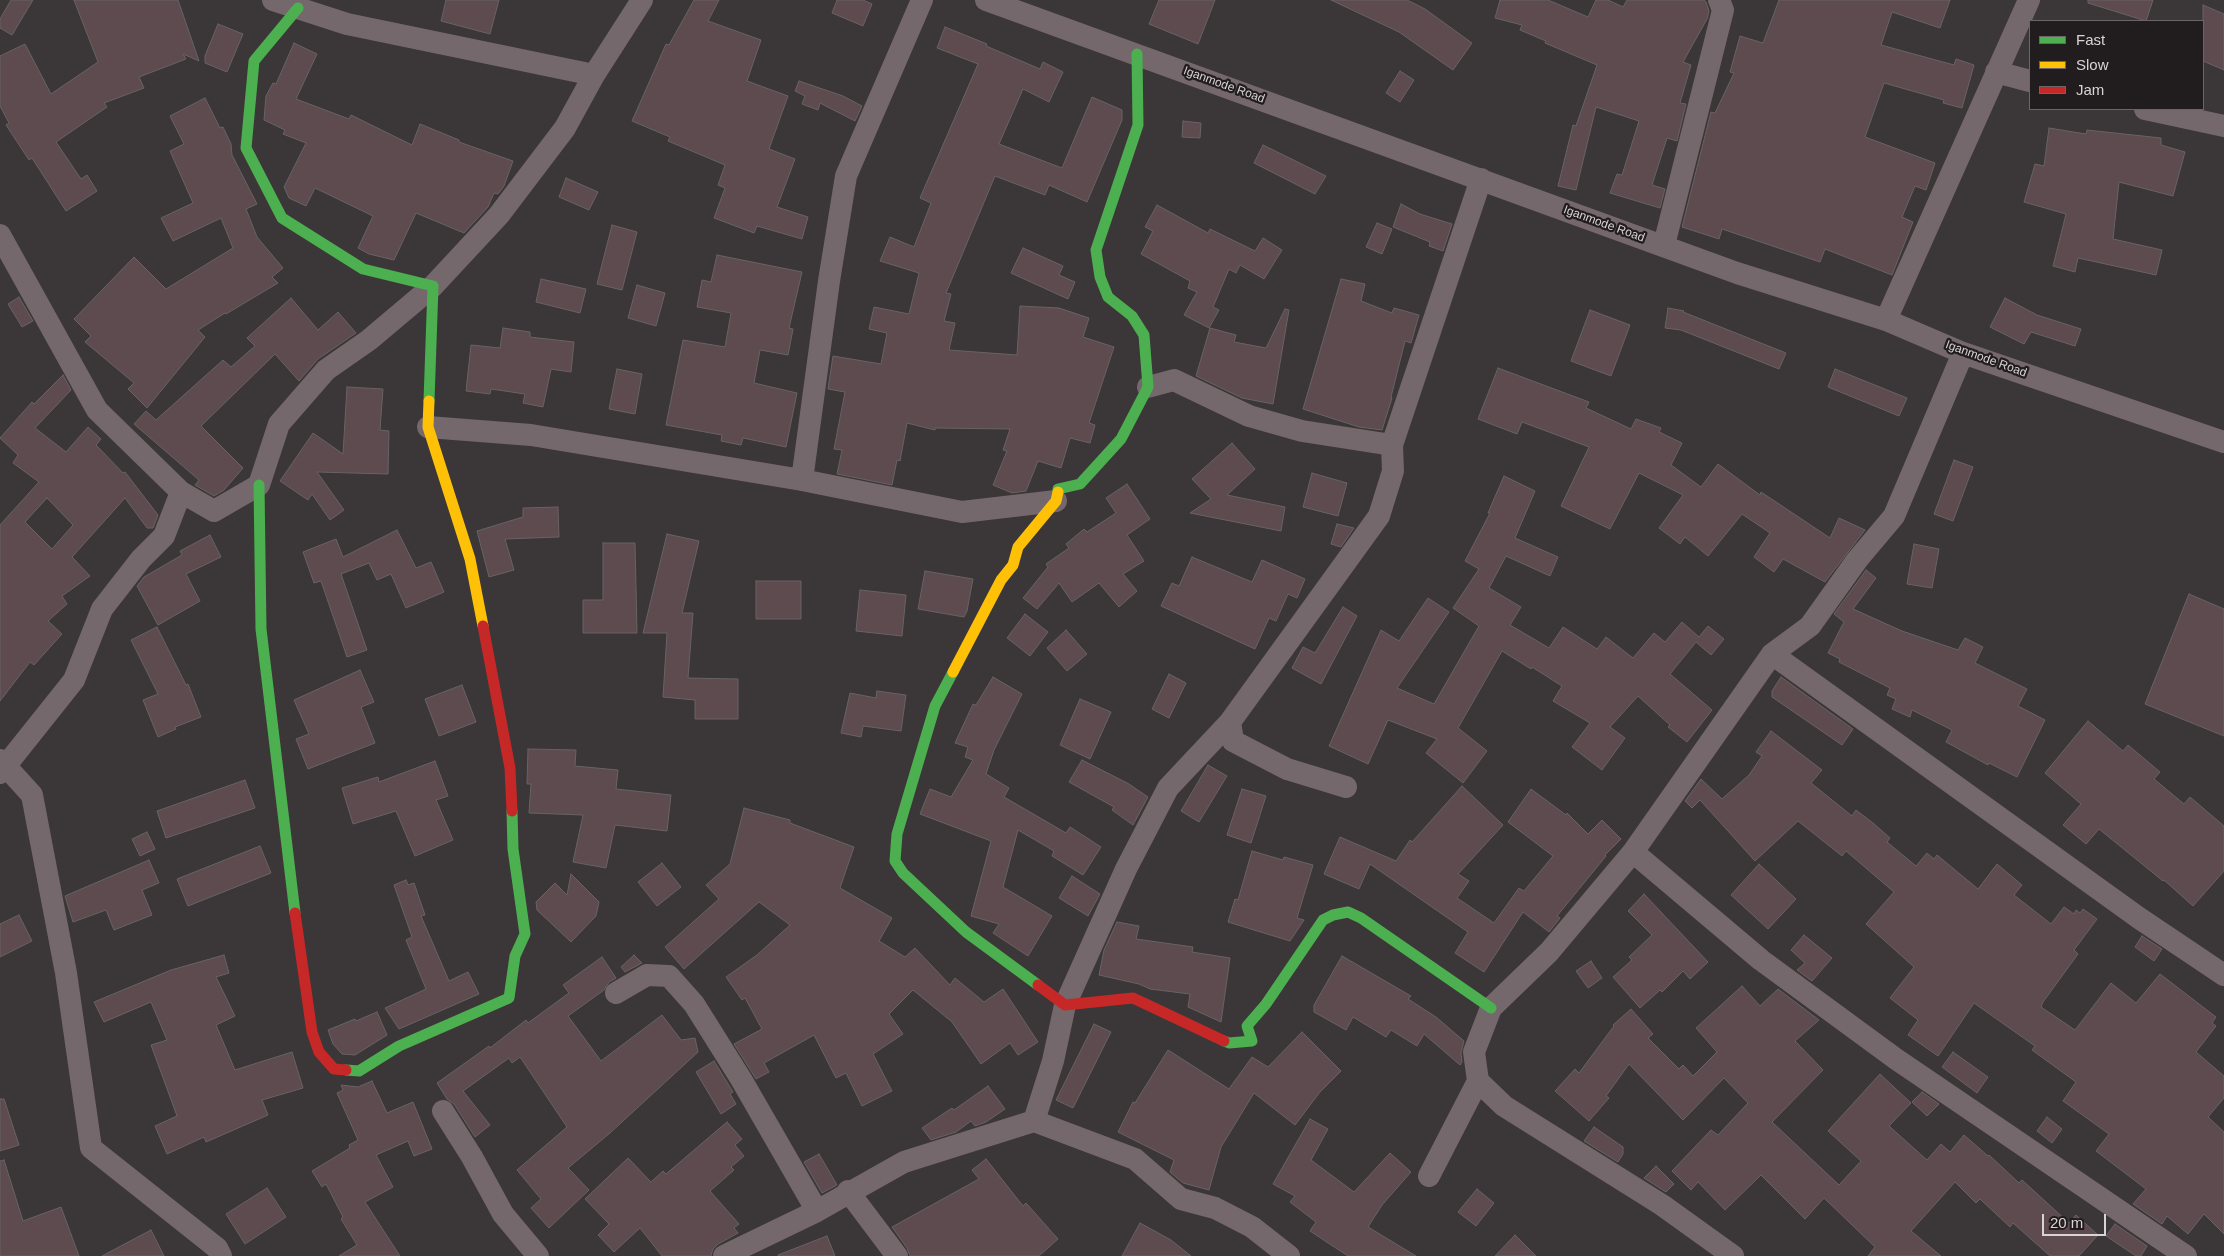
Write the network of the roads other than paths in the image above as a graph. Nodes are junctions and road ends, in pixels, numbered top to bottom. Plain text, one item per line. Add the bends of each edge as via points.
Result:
1 (272, 0) edge
2 (642, 0) edge
3 (922, 0) edge
4 (986, 0) edge
5 (1720, 0) edge
6 (2028, 0) edge
7 (298, 8) junction
8 (1137, 54) junction
9 (1996, 72) junction
10 (594, 75) junction
11 (2029, 81) edge
12 (2150, 110) edge
13 (2224, 126) edge
14 (1481, 179) junction
15 (0, 235) edge
16 (1664, 246) junction
17 (433, 286) junction
18 (1886, 320) junction
19 (1963, 353) junction
20 (1148, 387) junction
21 (428, 427) junction
22 (2224, 442) edge
23 (1392, 445) junction
24 (802, 480) junction
25 (258, 485) junction
26 (181, 492) junction
27 (1056, 501) junction
28 (1772, 654) junction
29 (1230, 722) junction
30 (2, 766) edge
31 (1346, 787) dead end
32 (1633, 852) junction
33 (2224, 976) edge
34 (616, 993) dead end
35 (1065, 1005) junction
36 (1491, 1008) junction
37 (1478, 1081) junction
38 (443, 1110) dead end
39 (1034, 1121) junction
40 (1429, 1176) dead end
41 (848, 1192) junction
42 (817, 1211) junction
43 (221, 1256) edge
44 (538, 1256) edge
45 (724, 1256) edge
46 (897, 1256) edge
47 (1289, 1256) edge
48 (1734, 1256) edge
49 (2186, 1256) edge

1 - 7 street
2 - 10 street
3 - 24 street via 846,176
4 - 8 street, Iganmode Road
5 - 16 street via 1723,10
6 - 9 street
7 - 10 street via 347,24
7 - 17 street via 254,61 246,148 282,218 363,269
8 - 14 street, Iganmode Road
8 - 20 street via 1138,125 1096,250 1100,277 1108,297 1132,316 1144,335
9 - 11 street
9 - 18 street
10 - 17 street via 565,128 499,215
12 - 13 street
14 - 16 street, Iganmode Road
14 - 23 street
15 - 26 street via 97,410
16 - 18 street, Iganmode Road via 1737,273
17 - 21 street
17 - 25 street via 369,340 326,370 279,424
18 - 19 street, Iganmode Road
19 - 22 street, Iganmode Road
19 - 28 street via 1894,516 1857,560 1810,626
20 - 23 street via 1174,380 1249,416 1302,431
20 - 27 street via 1121,439 1080,484 1058,489
21 - 24 street via 531,435
21 - 25 street via 470,560 510,768 512,849 525,934 515,956 509,998 398,1046 358,1071 334,1069 319,1052 312,1032 289,872 261,629
23 - 29 street via 1393,471 1379,516
24 - 27 street via 962,512
25 - 26 street via 214,511
26 - 30 street via 164,536 141,559 102,609 74,680
27 - 35 street via 1018,547 1013,565 1001,580 935,706 897,834 895,861 966,932
28 - 32 street
28 - 33 street
29 - 31 street via 1233,741 1287,769
29 - 35 street via 1168,788 1126,870
30 - 43 street via 32,795 66,973 91,1148 216,1248
32 - 36 street via 1549,952
32 - 49 street via 1761,960 1888,1054
34 - 42 street via 647,975 669,976 694,1004
35 - 36 street via 1133,998 1229,1043 1252,1041 1247,1026 1266,1004 1323,920 1348,912
35 - 39 street via 1053,1061
36 - 37 street via 1474,1052
37 - 40 street
37 - 48 street via 1504,1106 1662,1205
38 - 44 street via 503,1214
39 - 41 street via 904,1162
39 - 47 street via 1135,1159 1181,1199 1215,1208 1252,1227
41 - 42 street
41 - 46 street
42 - 45 street

